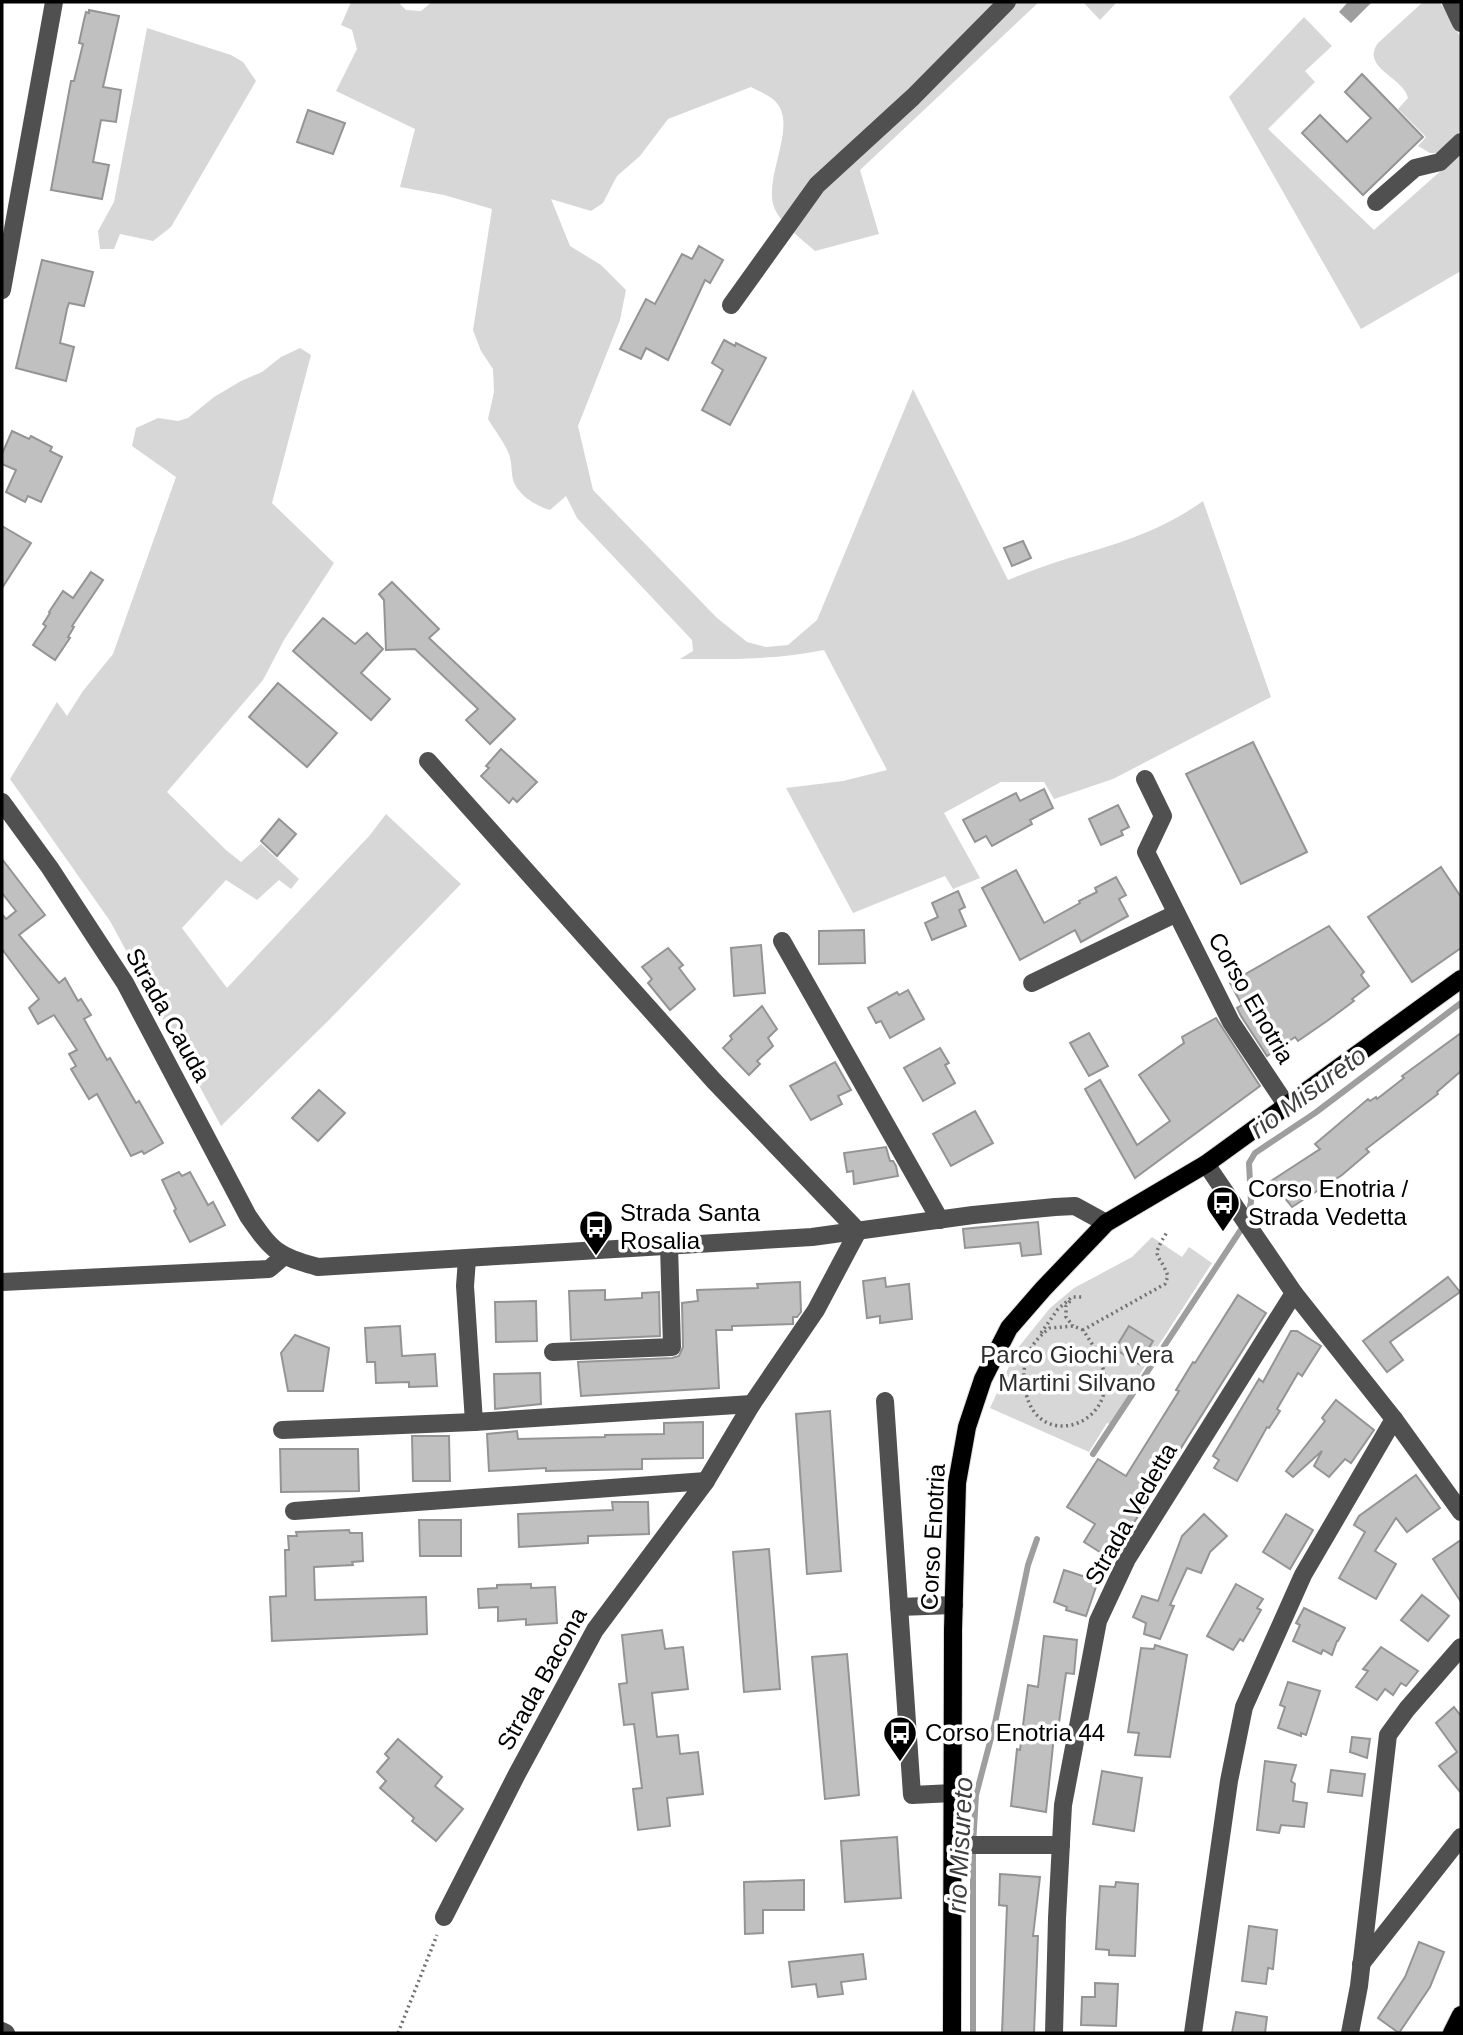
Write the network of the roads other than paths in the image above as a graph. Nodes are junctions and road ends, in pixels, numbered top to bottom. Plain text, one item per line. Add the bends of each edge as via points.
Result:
1 (54, 2) edge
2 (1007, 2) edge
3 (1451, 2) edge
4 (1461, 23) edge
5 (1461, 142) edge
6 (1376, 202) dead end
7 (2, 290) edge
8 (731, 305) dead end
9 (428, 761) dead end
10 (1145, 779) dead end
11 (2, 803) edge
12 (1175, 914) junction
13 (782, 941) dead end
14 (1461, 979) edge
15 (1032, 983) dead end
16 (1287, 1105) junction
17 (1206, 1164) junction
18 (940, 1220) junction
19 (1106, 1223) junction
20 (858, 1231) junction
21 (669, 1246) junction
22 (283, 1256) junction
23 (467, 1259) junction
24 (2, 1282) edge
25 (1294, 1293) junction
26 (553, 1352) dead end
27 (885, 1401) dead end
28 (752, 1404) junction
29 (1394, 1419) junction
30 (474, 1422) junction
31 (282, 1430) dead end
32 (706, 1481) junction
33 (294, 1511) dead end
34 (1461, 1512) edge
35 (954, 1605) junction
36 (899, 1607) junction
37 (1460, 1649) edge
38 (953, 1793) junction
39 (1461, 1837) edge
40 (966, 1845) junction
41 (1061, 1845) junction
42 (444, 1917) road end
43 (1361, 1964) junction
44 (1461, 2015) edge
45 (952, 2033) edge
46 (1054, 2033) edge
47 (1193, 2033) edge
48 (1350, 2033) edge
49 (1452, 2033) edge

1 - 7 street
2 - 8 street via 913,97 817,184
3 - 4 street
5 - 6 street via 1440,162 1415,168
9 - 20 street via 714,1081
10 - 12 street, Corso Enotria via 1163,816 1146,852
11 - 22 street, Strada Cauda via 125,983 248,1216
12 - 15 street
12 - 16 street, Corso Enotria via 1231,1022
13 - 18 street
14 - 16 main road, Corso Enotria
16 - 17 main road, Corso Enotria
17 - 19 main road, Corso Enotria
17 - 25 street
18 - 19 street via 1075,1206
18 - 20 street
19 - 35 main road, Corso Enotria via 1009,1328 983,1379 967,1427 957,1483
20 - 21 street
20 - 28 street, Strada Bacona via 816,1310
21 - 23 street
21 - 26 street via 672,1347
22 - 23 street via 318,1267
22 - 24 street via 269,1269
23 - 30 street
25 - 29 street
25 - 41 street, Strada Vedetta via 1127,1559 1098,1621 1063,1805
27 - 36 street
28 - 30 street
28 - 32 street, Strada Bacona
29 - 34 street
29 - 47 street via 1303,1575 1244,1707 1228,1781
30 - 31 street
32 - 33 street
32 - 42 street, Strada Bacona via 595,1630
35 - 36 street
35 - 38 main road, Corso Enotria
36 - 38 street via 912,1796
37 - 43 street via 1388,1735
38 - 40 main road, Corso Enotria
39 - 43 street
40 - 41 street
40 - 45 main road, Corso Enotria
41 - 46 street, Strada Vedetta
43 - 48 street
44 - 49 main road

